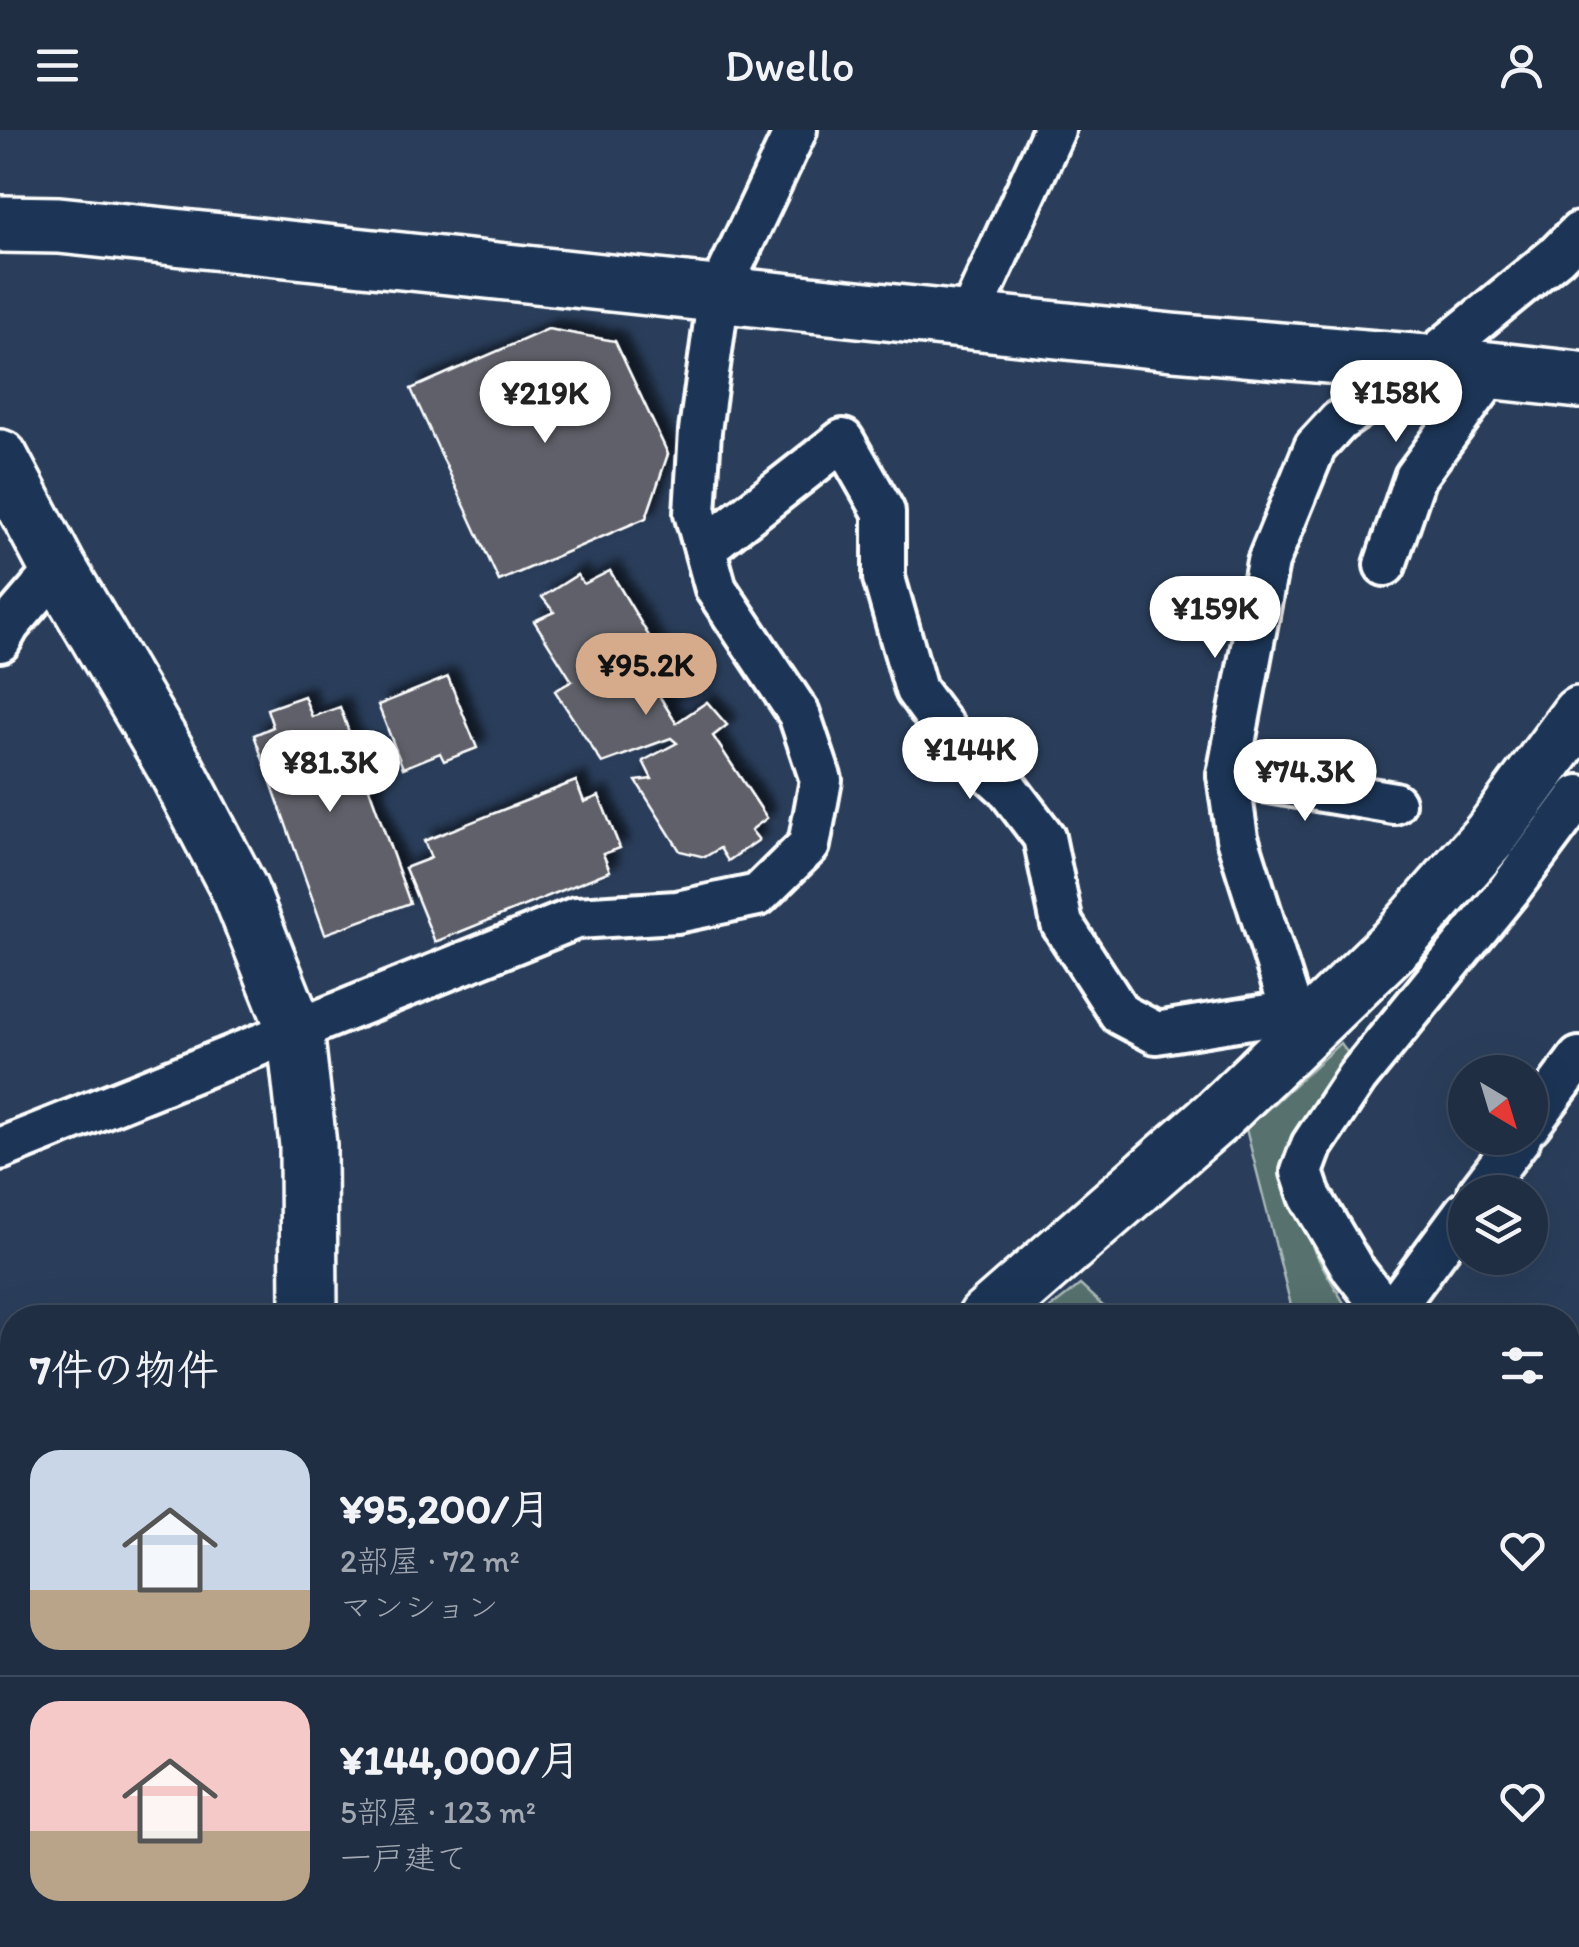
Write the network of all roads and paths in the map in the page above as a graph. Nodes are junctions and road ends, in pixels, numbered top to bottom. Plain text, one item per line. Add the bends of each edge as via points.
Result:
1 (796, 130) edge
2 (1054, 130) edge
3 (0, 224) edge
4 (1579, 233) edge
5 (719, 293) junction
6 (968, 320) junction
7 (1425, 363) junction
8 (1494, 370) junction
9 (1579, 380) edge
10 (0, 458) edge
11 (704, 548) junction
12 (1385, 565) dead end
13 (58, 568) junction
14 (0, 641) edge
15 (1579, 714) edge
16 (1228, 775) junction
17 (1579, 796) edge
18 (1394, 804) dead end
19 (1297, 1025) junction
20 (295, 1029) junction
21 (1579, 1058) edge
22 (1548, 1100) edge
23 (0, 1150) edge
24 (1448, 1236) edge
25 (309, 1305) edge
26 (1001, 1305) edge
27 (1381, 1305) edge
28 (1398, 1305) edge

1 - 5 street
2 - 6 street
3 - 5 street
4 - 7 street
5 - 6 street
5 - 11 street via 696,480
6 - 7 street
7 - 8 street
7 - 16 street via 1363,402 1315,447 1268,562
8 - 9 street
8 - 12 street via 1415,477
10 - 13 street
11 - 19 street via 843,440 884,512 884,578 916,690 952,739 1006,787 1044,837 1062,924 1120,1014 1156,1033
11 - 20 street via 716,588 799,714 822,780 810,845 758,896 678,912 576,918
13 - 14 street
13 - 20 street via 240,891
15 - 19 street via 1490,836 1398,942
16 - 18 street
16 - 19 street via 1237,838
17 - 27 street via 1357,1077 1312,1145 1302,1172 1310,1196
19 - 26 street via 1188,1141
20 - 23 street
20 - 25 street via 308,1145
21 - 22 street
24 - 28 street

